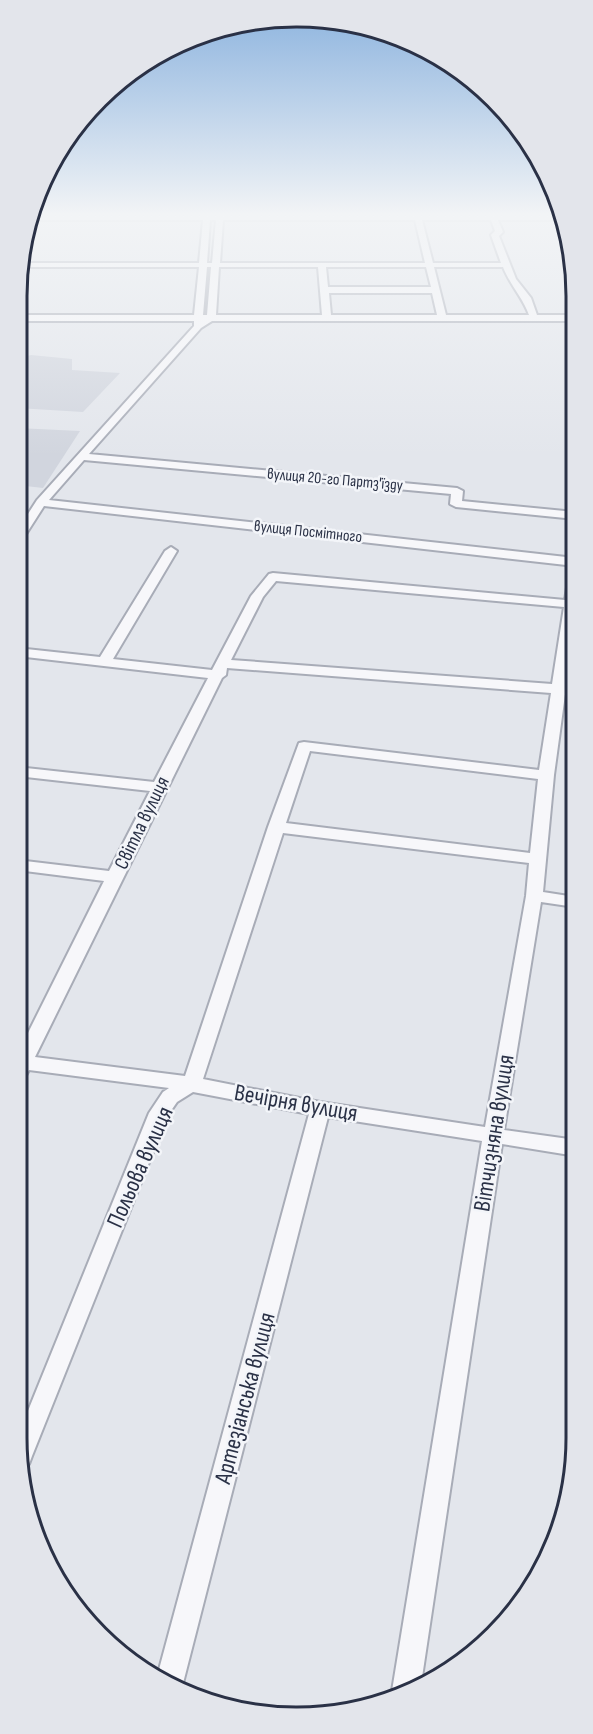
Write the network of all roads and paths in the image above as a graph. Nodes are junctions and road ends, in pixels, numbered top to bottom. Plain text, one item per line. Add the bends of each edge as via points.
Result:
1 (199, 294) edge
2 (213, 294) edge
3 (326, 294) edge
4 (437, 294) edge
5 (519, 294) edge
6 (532, 294) edge
7 (527, 298) junction
8 (211, 317) junction
9 (27, 318) edge
10 (442, 318) junction
11 (534, 318) junction
12 (566, 318) edge
13 (327, 319) junction
14 (197, 322) junction
15 (82, 457) junction
16 (41, 501) junction
17 (566, 515) edge
18 (27, 522) edge
19 (171, 551) dead end
20 (566, 561) edge
21 (566, 604) edge
22 (566, 632) edge
23 (27, 653) edge
24 (105, 661) junction
25 (221, 670) junction
26 (558, 689) junction
27 (27, 772) edge
28 (546, 775) junction
29 (159, 787) junction
30 (276, 827) junction
31 (536, 859) junction
32 (27, 866) edge
33 (116, 877) junction
34 (534, 896) junction
35 (566, 901) edge
36 (27, 1049) edge
37 (27, 1067) edge
38 (190, 1084) junction
39 (320, 1109) junction
40 (493, 1136) junction
41 (566, 1147) edge
42 (27, 1439) edge
43 (172, 1677) edge
44 (407, 1683) edge

1 - 14 street
2 - 8 street
3 - 13 street
4 - 10 street
5 - 7 street
6 - 7 street
7 - 11 street
8 - 13 street
8 - 14 street
9 - 14 street
10 - 11 street
10 - 13 street
11 - 12 street
14 - 15 street
15 - 16 street
15 - 17 street, вулиця 20-го Партз'їзду via 457,492 456,504
16 - 18 street
16 - 20 street, вулиця Посмітного
19 - 24 street
21 - 25 street, Світла вулиця via 273,577 257,596
22 - 26 street, Вітчизняна вулиця
23 - 24 street
24 - 25 street
25 - 26 street
25 - 29 street, Світла вулиця
26 - 28 street, Вітчизняна вулиця
27 - 29 street
28 - 30 street via 304,746
28 - 31 street, Вітчизняна вулиця
29 - 33 street, Світла вулиця
30 - 31 street
30 - 38 street
31 - 34 street, Вітчизняна вулиця
32 - 33 street
33 - 36 street, Світла вулиця
34 - 35 street
34 - 40 street, Вітчизняна вулиця
37 - 38 street, Вечірня вулиця
38 - 39 street, Вечірня вулиця
38 - 42 street, Польова вулиця via 170,1097 159,1113
39 - 40 street, Вечірня вулиця
39 - 43 street, Артезіанська вулиця
40 - 41 street, Вечірня вулиця
40 - 44 street, Вітчизняна вулиця

